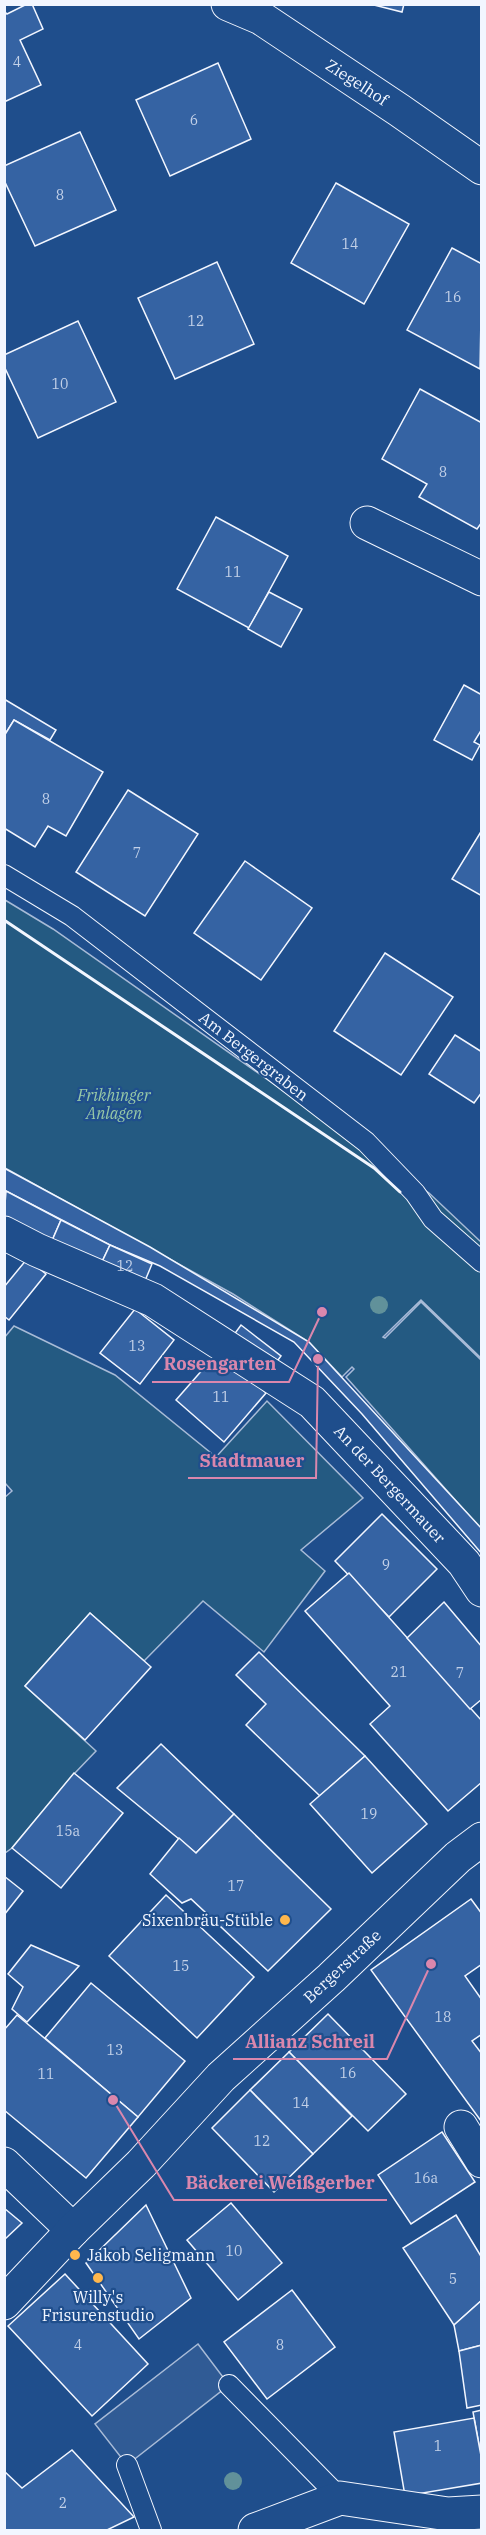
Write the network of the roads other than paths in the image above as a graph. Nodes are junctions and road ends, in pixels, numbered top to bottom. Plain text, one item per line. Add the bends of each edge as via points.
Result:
1 (228, 4) edge
2 (482, 168) edge
3 (367, 523) dead end
4 (482, 579) edge
5 (4, 875) edge
6 (4, 1233) edge
7 (482, 1262) edge
8 (482, 1590) edge
9 (482, 1839) edge
10 (461, 2127) dead end
11 (482, 2161) edge
12 (4, 2164) edge
13 (73, 2230) junction
14 (4, 2303) edge
15 (229, 2385) dead end
16 (127, 2464) dead end
17 (340, 2498) junction
18 (482, 2512) edge
19 (151, 2530) edge
20 (255, 2530) edge

1 - 2 street, Ziegelhof via 261,18
3 - 4 street
5 - 7 lane, Am Bergergraben via 72,916 366,1142 415,1193 433,1219
6 - 8 street, An der Bergermauer via 153,1300 312,1402 464,1563
9 - 13 street, Bergerstraße via 221,2077
10 - 11 street
12 - 13 street
13 - 14 street, Bergerstraße
15 - 17 lane
16 - 19 lane
17 - 18 street via 448,2514
17 - 20 street

